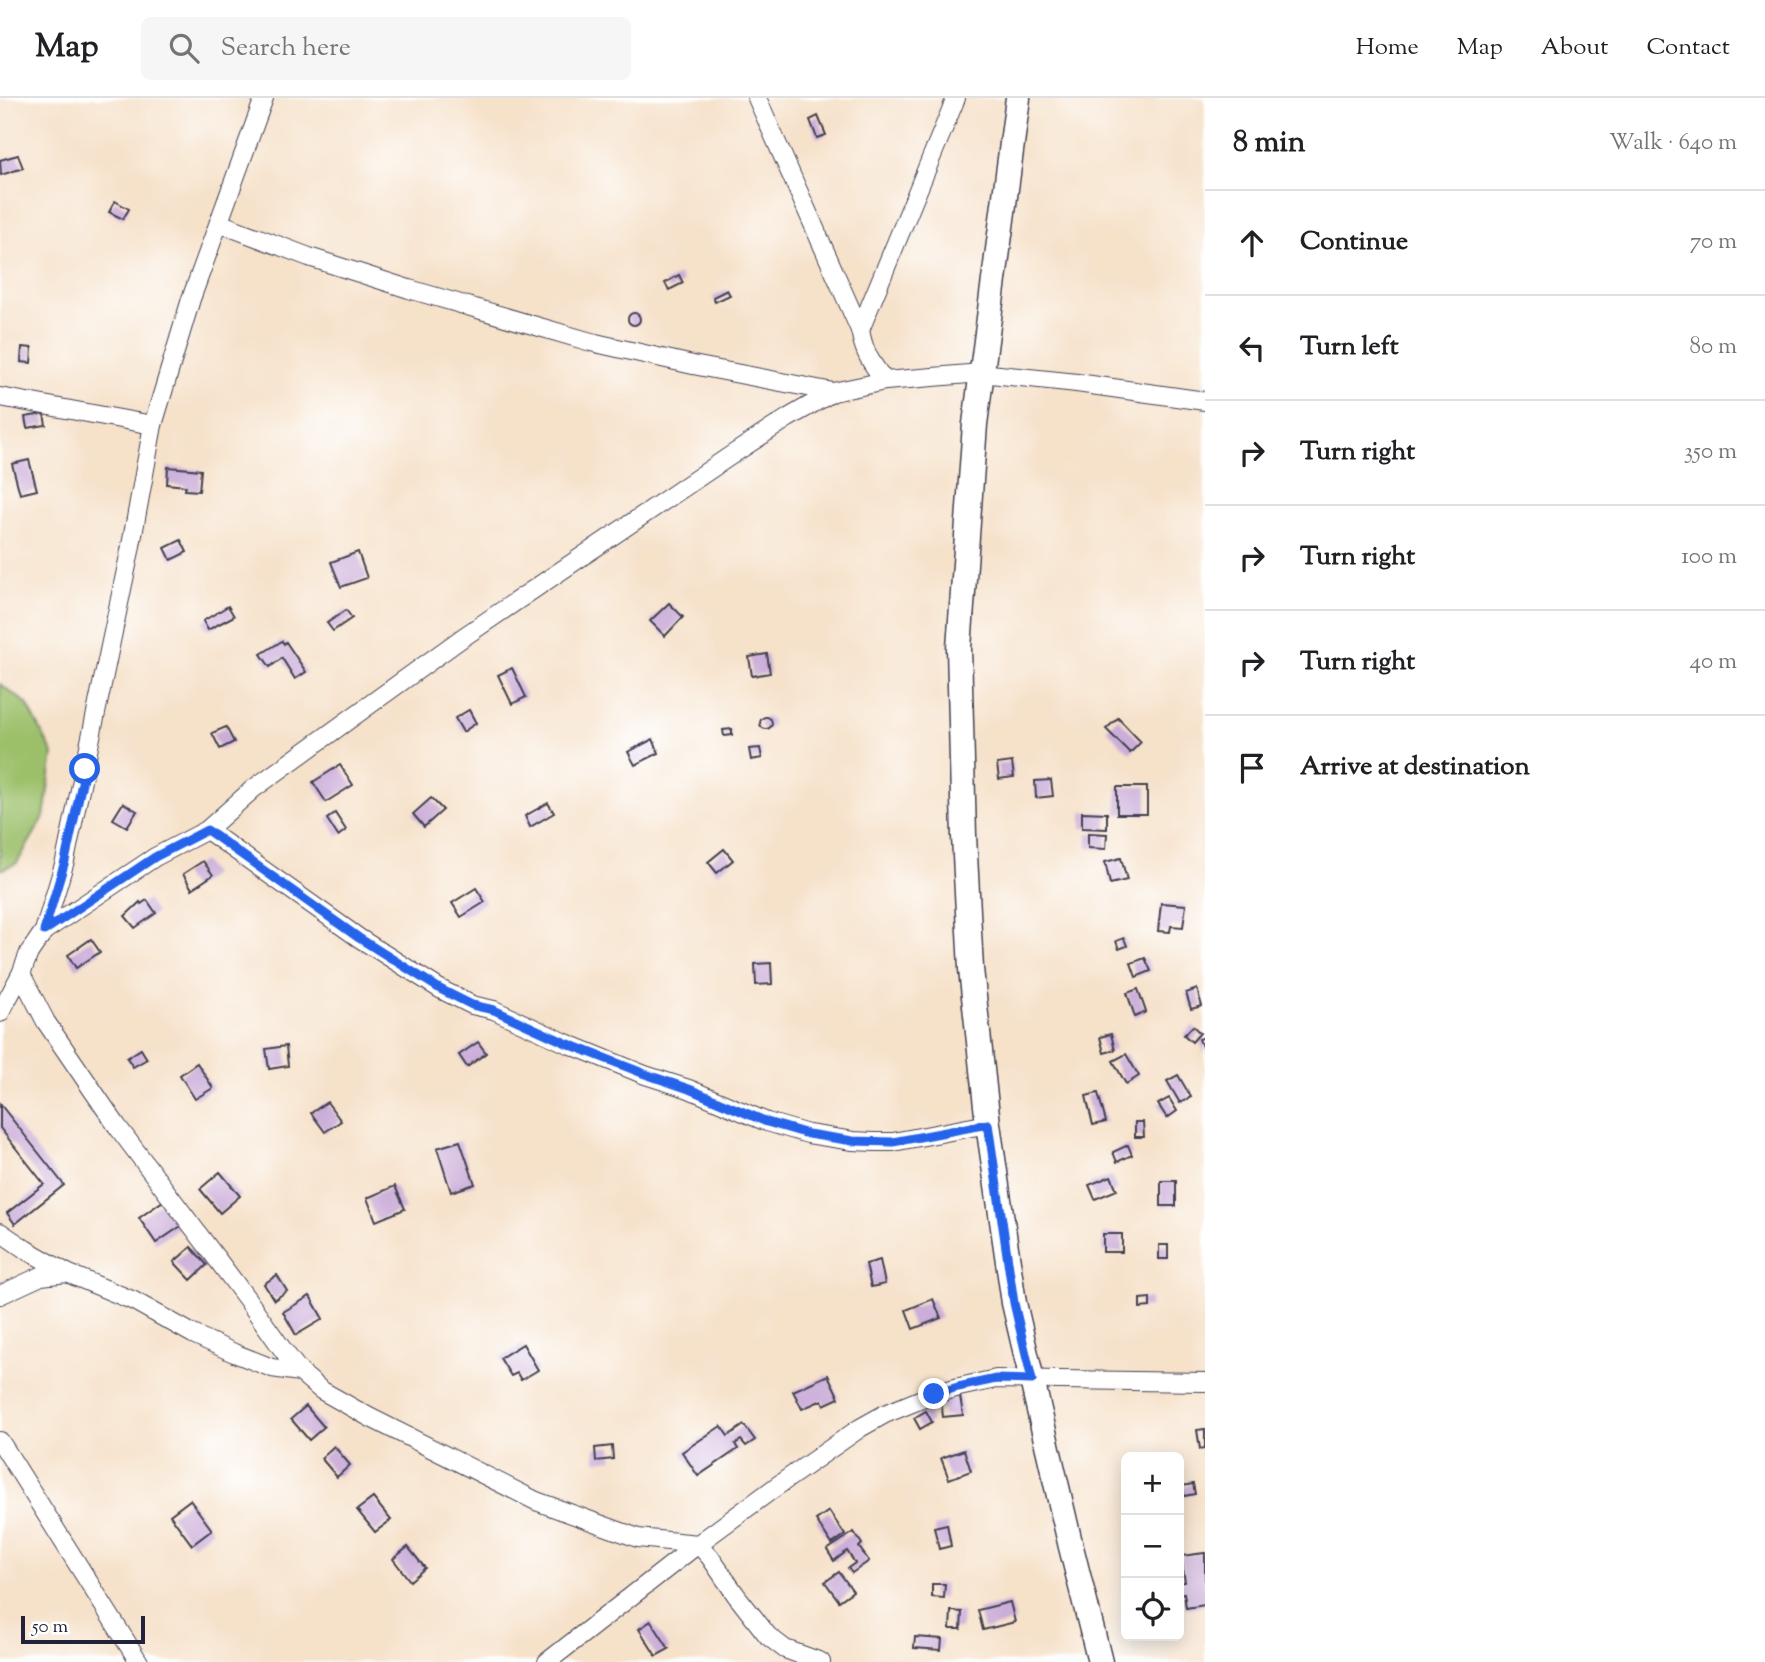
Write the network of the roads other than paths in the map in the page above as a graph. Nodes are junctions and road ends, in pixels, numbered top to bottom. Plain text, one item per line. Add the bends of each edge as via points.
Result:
1 (264, 98) edge
2 (757, 98) edge
3 (956, 98) edge
4 (1018, 98) edge
5 (219, 223) junction
6 (860, 330) junction
7 (981, 373) junction
8 (885, 381) junction
9 (833, 392) junction
10 (0, 397) edge
11 (1205, 401) edge
12 (153, 425) junction
13 (207, 830) junction
14 (44, 931) junction
15 (21, 974) junction
16 (5, 992) edge
17 (0, 1013) edge
18 (988, 1124) junction
19 (0, 1232) edge
20 (67, 1273) junction
21 (0, 1295) edge
22 (300, 1372) junction
23 (1032, 1380) junction
24 (1205, 1382) edge
25 (0, 1441) edge
26 (698, 1544) junction
27 (139, 1662) edge
28 (547, 1662) edge
29 (821, 1662) edge
30 (1100, 1662) edge

1 - 5 street
2 - 6 street
3 - 6 street
4 - 7 street
5 - 9 street via 409,289 591,342
5 - 12 street
6 - 8 street via 862,346
7 - 8 street
7 - 11 street
7 - 18 street via 959,648 971,969
8 - 9 street
9 - 13 street via 730,456 462,638 253,789
10 - 12 street
12 - 14 street via 65,861
13 - 14 street via 155,857
13 - 18 street via 359,938 440,989 767,1122 808,1134 884,1142
14 - 15 street
15 - 16 street
15 - 22 street via 46,1022 117,1126
16 - 17 street
18 - 23 street via 1014,1303
19 - 20 street
20 - 21 street via 41,1276
20 - 22 street via 134,1301 234,1353 272,1368
22 - 26 street via 321,1391 536,1501 638,1538
23 - 24 street
23 - 26 street via 996,1379 969,1385 885,1414
23 - 30 street
25 - 27 street
26 - 28 street
26 - 29 street via 768,1636 785,1649

